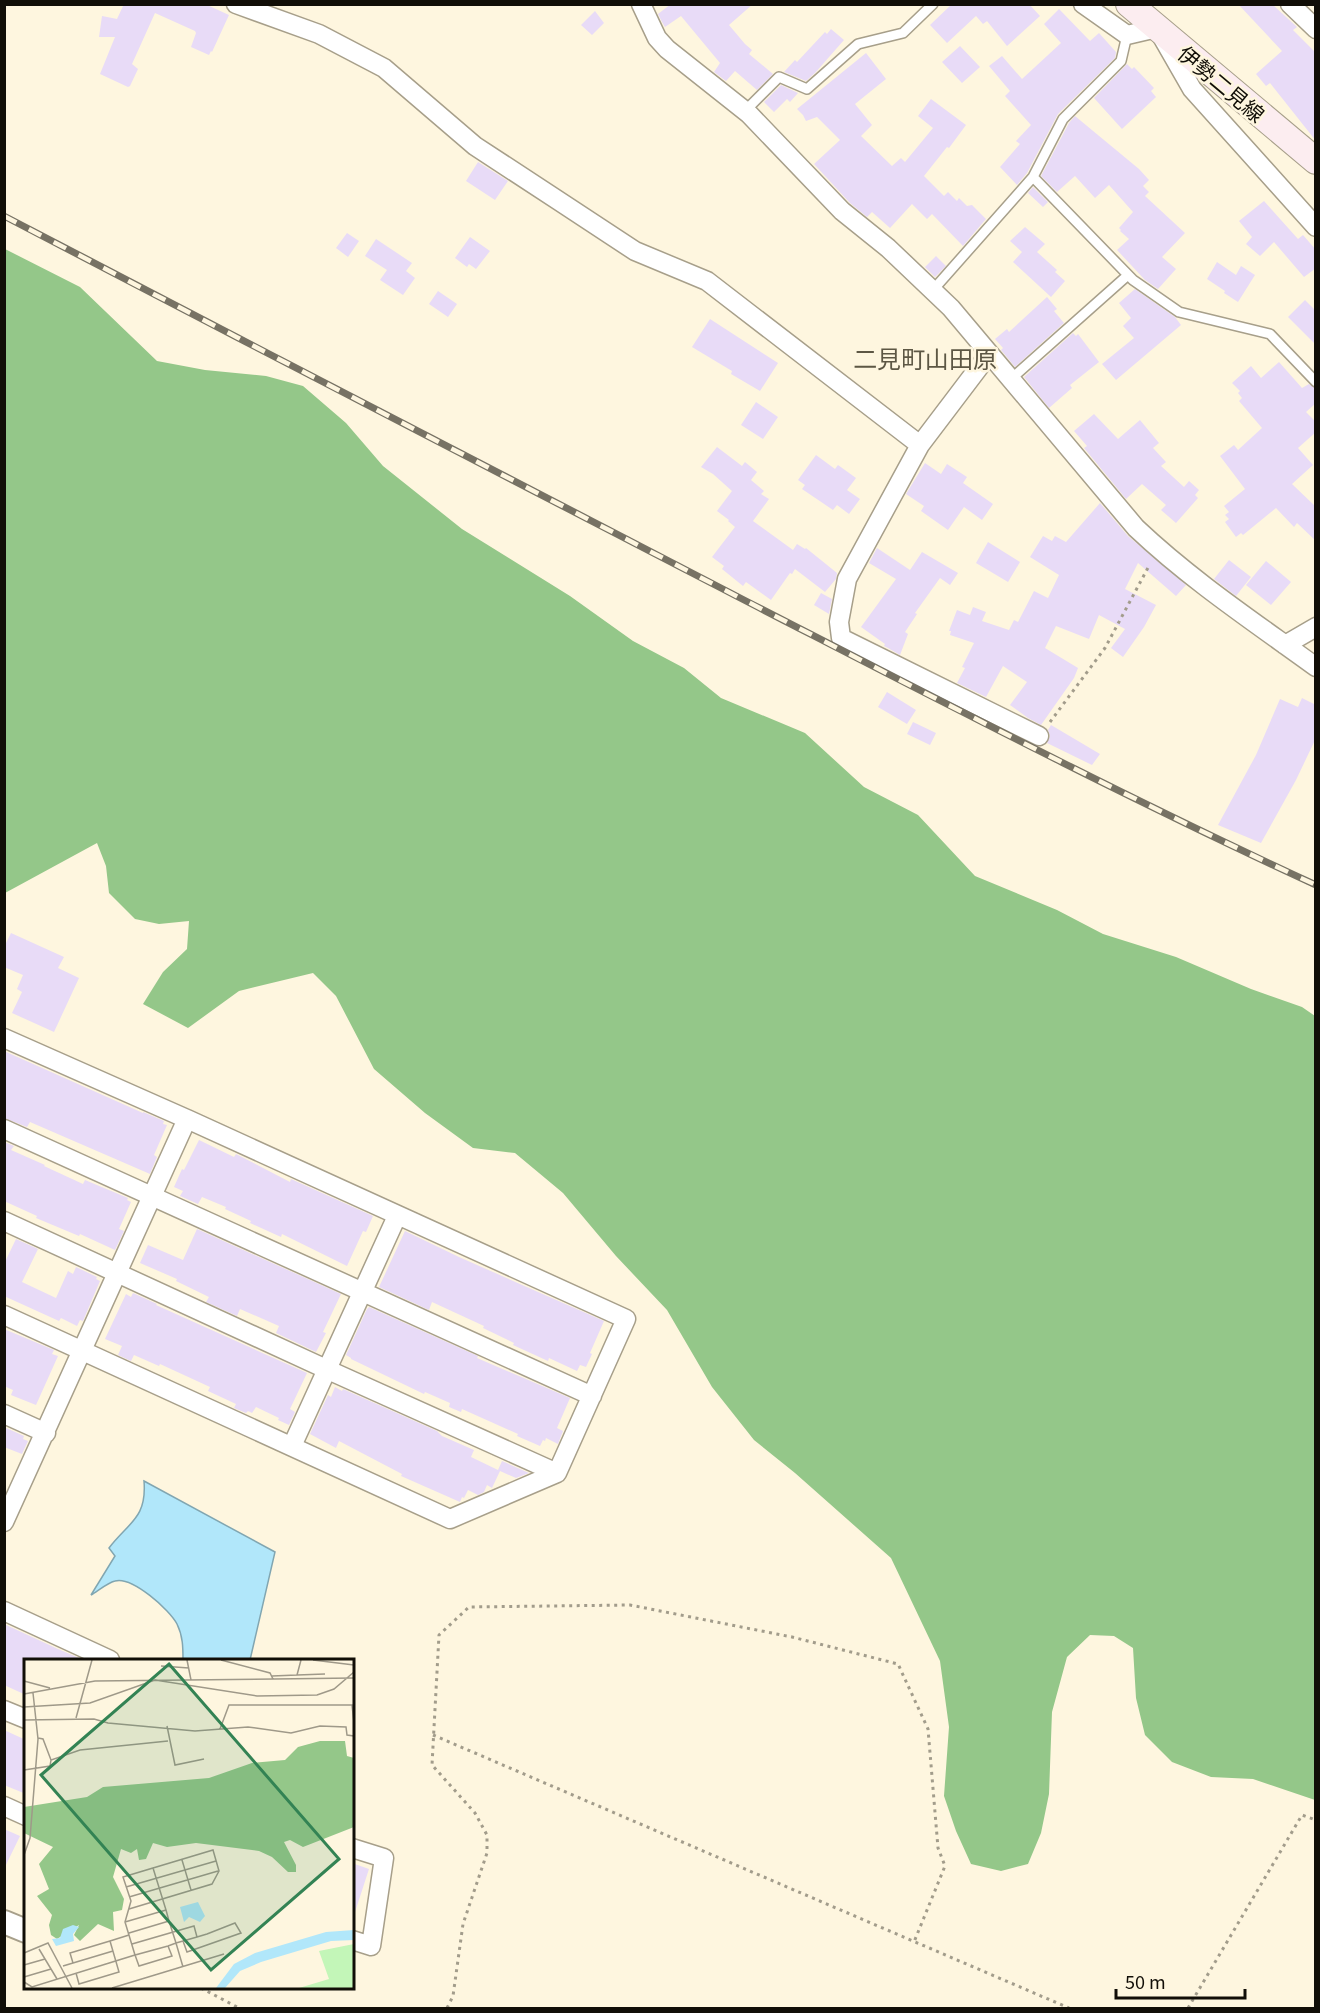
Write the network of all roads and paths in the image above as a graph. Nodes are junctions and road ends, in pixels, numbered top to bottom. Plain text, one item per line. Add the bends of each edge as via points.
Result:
1 (236, 4) edge
2 (642, 4) edge
3 (933, 4) edge
4 (1083, 4) edge
5 (1129, 4) edge
6 (1290, 4) edge
7 (1157, 28) junction
8 (1316, 29) edge
9 (1127, 35) junction
10 (745, 111) junction
11 (1316, 160) edge
12 (1033, 177) junction
13 (1316, 227) edge
14 (1128, 275) junction
15 (933, 290) junction
16 (989, 354) junction
17 (1011, 379) junction
18 (1316, 382) edge
19 (920, 445) junction
20 (1162, 553) junction
21 (1316, 627) edge
22 (1285, 645) junction
23 (1316, 667) edge
24 (1039, 736) joint
25 (4, 1038) edge
26 (187, 1119) junction
27 (4, 1130) edge
28 (152, 1197) junction
29 (397, 1216) junction
30 (4, 1221) edge
31 (118, 1274) junction
32 (363, 1291) junction
33 (4, 1315) edge
34 (82, 1351) junction
35 (326, 1370) junction
36 (592, 1396) junction
37 (4, 1414) edge
38 (46, 1432) junction
39 (292, 1446) junction
40 (557, 1473) junction
41 (6, 1516) edge
42 (4, 1611) edge
43 (108, 1659) edge
44 (4, 1710) edge
45 (24, 1718) edge
46 (433, 1735) junction
47 (4, 1806) edge
48 (24, 1815) edge
49 (1316, 1820) edge
50 (354, 1849) edge
51 (4, 1922) edge
52 (24, 1930) edge
53 (354, 1941) edge
54 (914, 1942) junction
55 (203, 1989) edge
56 (239, 2008) edge
57 (447, 2008) edge
58 (1069, 2008) edge
59 (1188, 2008) edge

1 - 19 street via 319,34 384,68 475,146 635,251 707,281
2 - 10 street via 657,38 667,49
3 - 10 lane via 903,33 858,44 807,89 779,77
4 - 9 street
5 - 7 main road, 伊勢二見線
6 - 8 street
7 - 9 street
7 - 11 main road, 伊勢二見線
7 - 13 street via 1192,89
9 - 12 lane via 1121,60 1063,119
10 - 15 street via 842,212
12 - 14 lane
12 - 15 lane
14 - 17 lane
14 - 18 lane via 1179,312 1270,334
15 - 16 street
16 - 17 street
16 - 19 street
17 - 20 street via 1136,528
19 - 24 street via 847,579 839,622 842,638
20 - 22 street
20 - 24 path via 1150,564 1105,648
21 - 22 street
22 - 23 street
25 - 26 street
26 - 28 street
26 - 29 street
27 - 28 street
28 - 31 street
28 - 32 street
29 - 32 street
29 - 36 street via 626,1319
30 - 31 street
31 - 34 street
31 - 35 street
32 - 35 street
32 - 36 street
33 - 34 street
34 - 38 street
34 - 39 street
35 - 39 street
35 - 40 street
36 - 40 street
37 - 38 street
38 - 41 street
39 - 40 street via 450,1519
42 - 43 street
44 - 45 street
46 - 54 path
46 - 54 path via 439,1635 469,1607 630,1605 792,1637 898,1664 928,1729 938,1848 945,1866
46 - 57 path via 432,1765 475,1813 487,1835 487,1853 463,1924 453,1996
47 - 48 street
49 - 59 path via 1302,1815
50 - 53 street via 384,1858 371,1946
51 - 52 street
54 - 58 path
55 - 56 path

